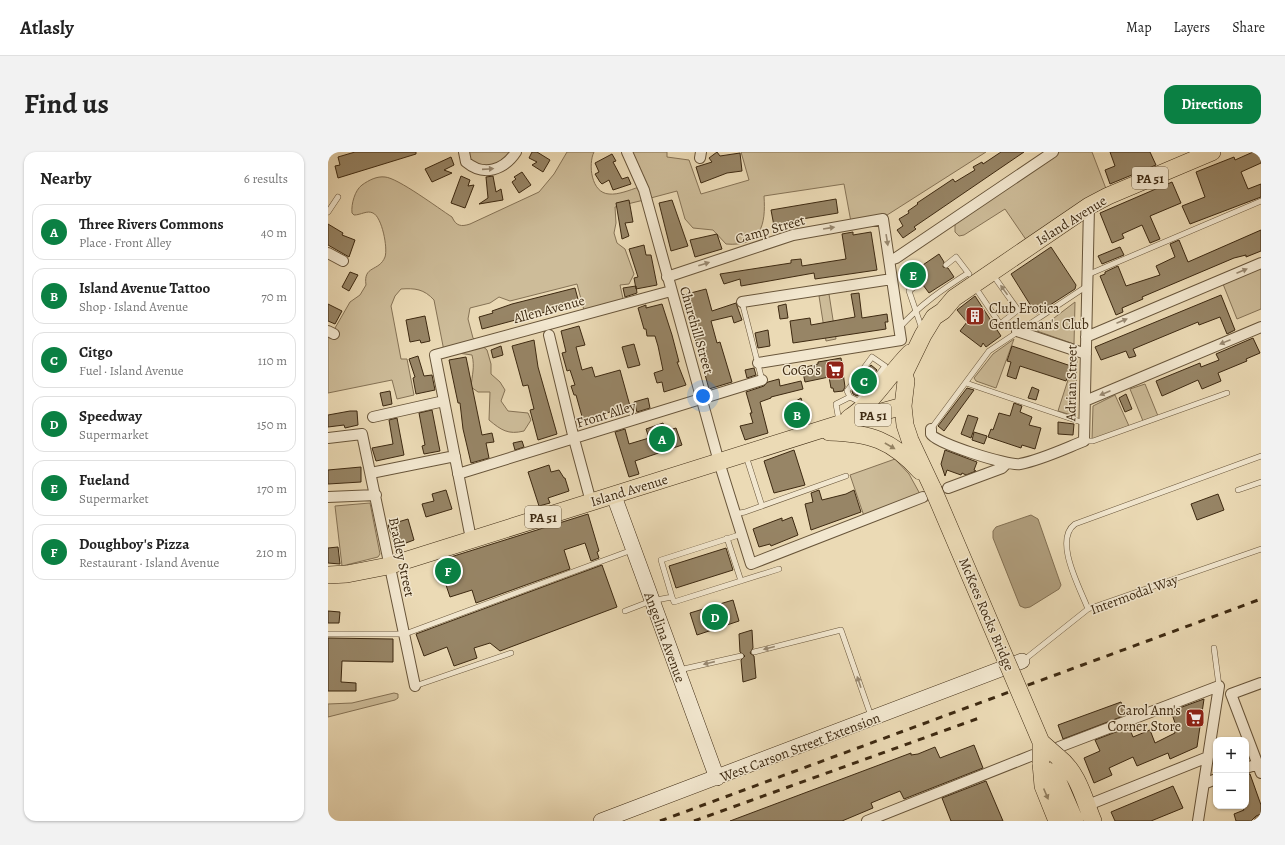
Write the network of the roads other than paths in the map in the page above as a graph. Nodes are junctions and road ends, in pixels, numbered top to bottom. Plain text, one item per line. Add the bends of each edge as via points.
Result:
1 (464, 152) edge
2 (516, 152) edge
3 (627, 152) edge
4 (1053, 152) edge
5 (1212, 152) edge
6 (338, 196) dead end
7 (1261, 201) edge
8 (1088, 206) junction
9 (328, 212) edge
10 (328, 253) edge
11 (890, 260) junction
12 (343, 261) dead end
13 (1261, 263) edge
14 (946, 265) dead end
15 (991, 272) junction
16 (1087, 275) junction
17 (667, 277) junction
18 (892, 279) junction
19 (972, 280) junction
20 (921, 282) dead end
21 (1087, 286) junction
22 (671, 291) junction
23 (742, 302) joint
24 (915, 311) junction
25 (943, 311) junction
26 (899, 327) junction
27 (1261, 327) edge
28 (1017, 332) junction
29 (549, 335) dead end
30 (1086, 337) junction
31 (914, 340) junction
32 (871, 345) junction
33 (1086, 354) junction
34 (872, 357) junction
35 (758, 363) junction
36 (895, 372) junction
37 (762, 380) joint
38 (966, 383) junction
39 (1227, 393) dead end
40 (850, 397) junction
41 (702, 399) junction
42 (444, 401) junction
43 (1085, 401) junction
44 (903, 406) junction
45 (373, 416) dead end
46 (841, 423) junction
47 (1085, 423) junction
48 (930, 429) joint
49 (814, 432) junction
50 (328, 438) edge
51 (574, 439) junction
52 (1084, 441) junction
53 (745, 454) junction
54 (455, 456) junction
55 (1261, 456) edge
56 (719, 462) junction
57 (1007, 463) junction
58 (371, 473) junction
59 (458, 474) junction
60 (846, 476) dead end
61 (1261, 482) edge
62 (934, 489) junction
63 (1238, 490) dead end
64 (376, 495) junction
65 (614, 496) junction
66 (328, 497) edge
67 (591, 502) junction
68 (762, 506) junction
69 (735, 514) junction
70 (742, 534) junction
71 (728, 538) junction
72 (471, 539) junction
73 (1261, 549) edge
74 (633, 550) junction
75 (388, 566) junction
76 (779, 569) dead end
77 (328, 575) edge
78 (741, 581) junction
79 (672, 597) junction
80 (651, 602) junction
81 (1088, 609) junction
82 (625, 612) dead end
83 (328, 634) edge
84 (405, 634) junction
85 (1214, 648) dead end
86 (754, 652) dead end
87 (511, 653) dead end
88 (741, 656) dead end
89 (1022, 661) joint
90 (677, 670) junction
91 (998, 672) joint
92 (1261, 683) edge
93 (414, 686) joint
94 (1219, 686) junction
95 (1231, 694) junction
96 (872, 719) junction
97 (1046, 752) junction
98 (1208, 757) junction
99 (1259, 768) edge
100 (717, 778) junction
101 (1213, 780) edge
102 (1204, 784) junction
103 (1093, 803) dead end
104 (601, 821) edge
105 (867, 821) edge
106 (1057, 821) edge
107 (1075, 821) edge
108 (1093, 821) edge
109 (1198, 821) edge

1 -> 2 street via 466,162 474,168 484,170 503,165
3 - 17 street, Churchill Street via 644,190
4 - 11 street
5 - 8 main road, Island Avenue / PA 51
6 - 9 lane
7 - 16 lane
8 - 15 main road, Island Avenue / PA 51
8 - 16 street, Adrian Street
10 - 12 street
17 -> 11 street, Camp Street via 797,234 883,219
11 - 18 street
30 -> 13 street
14 - 19 lane via 956,257
15 - 19 main road, Island Avenue / PA 51
19 -> 15 lane via 1000,324 1018,310
16 - 21 street, Adrian Street
17 - 22 street, Churchill Street
18 - 23 street
18 - 26 street
19 - 24 lane via 938,292
19 - 25 main road, Island Avenue / PA 51
20 - 24 lane via 909,291
21 - 28 lane
21 - 30 street, Adrian Street
22 - 41 street, Churchill Street
22 - 42 street, Allen Avenue via 435,355
23 - 35 lane
24 - 26 lane
24 - 31 lane
25 - 31 main road, Island Avenue / PA 51 via 934,317
25 - 36 main road, Island Avenue / PA 51 via 941,320 923,349 912,377
26 - 31 street
27 -> 43 street
28 - 33 street
28 - 38 lane via 989,351
29 - 51 street
30 - 33 street, Adrian Street
31 - 32 street
31 - 36 main road, Island Avenue
32 - 34 lane
32 - 35 street
33 - 43 street, Adrian Street
34 - 36 lane
34 - 40 lane via 847,391
35 - 37 lane
36 - 40 lane via 858,401
36 - 44 main road, Island Avenue / PA 51
36 - 46 main road via 866,405
37 - 41 street, Front Alley
38 - 47 lane
38 - 48 lane
39 - 52 lane via 1093,441
40 - 46 lane via 836,404
41 - 51 street, Front Alley
41 - 56 street, Churchill Street
42 - 45 street
42 - 54 street
43 - 47 street, Adrian Street
44 - 46 main road, Island Avenue / PA 51
44 - 62 main road, McKees Rocks Bridge via 907,433
46 - 49 main road, Island Avenue / PA 51
47 - 52 street, Adrian Street
48 - 57 street via 930,434 936,440
49 - 53 main road, Island Avenue / PA 51
49 -> 62 main road via 854,433 881,440 905,456
50 - 58 street, Bradley Street via 362,434
51 - 59 street, Front Alley
51 - 67 street
52 - 57 street via 1027,462 1014,465
53 - 56 main road, Island Avenue / PA 51
53 - 68 lane
54 - 58 street
54 - 59 street
55 - 81 lane via 1070,528 1066,550
56 - 65 main road, Island Avenue / PA 51
56 - 69 street, Churchill Street
57 - 62 street via 1002,468
58 - 64 street, Bradley Street
59 - 72 street
60 - 68 lane
61 - 63 lane
62 - 70 street, Churchill Street via 751,564
62 - 97 main road, McKees Rocks Bridge, bridge
64 - 66 street
64 - 75 street, Bradley Street
65 - 67 main road, Island Avenue / PA 51
65 - 74 street, Angelina Avenue
67 - 72 main road, Island Avenue / PA 51
68 - 69 lane
69 - 70 street, Churchill Street
70 - 71 lane
71 - 78 lane
71 - 79 lane via 661,560
72 - 75 main road, Island Avenue / PA 51
73 - 81 lane, Intermodal Way
74 - 80 street, Angelina Avenue
74 - 84 lane
75 - 77 main road, Island Avenue / PA 51
75 - 84 street, Bradley Street
76 - 78 lane
78 - 79 lane via 674,602
79 - 80 lane
80 - 82 lane
80 - 90 street, Angelina Avenue
81 - 89 lane, Intermodal Way
83 - 84 lane
84 - 93 street, Bradley Street
85 - 94 lane
96 -> 86 lane via 841,630
87 - 93 lane
88 -> 90 lane
89 - 91 street, Intermodal Way
90 - 100 street, Angelina Avenue
91 - 96 street, West Carson Street Extension
92 - 95 street
94 - 95 street
94 - 97 street
94 - 98 street
95 - 99 street
96 - 100 street, West Carson Street Extension
97 - 105 street
97 -> 106 main road via 1043,786
97 - 107 main road, McKees Rocks Bridge
97 - 108 main road via 1066,763 1073,773
98 - 102 street
98 - 103 street
100 - 104 street, West Carson Street Extension
101 - 102 street
102 - 109 street

